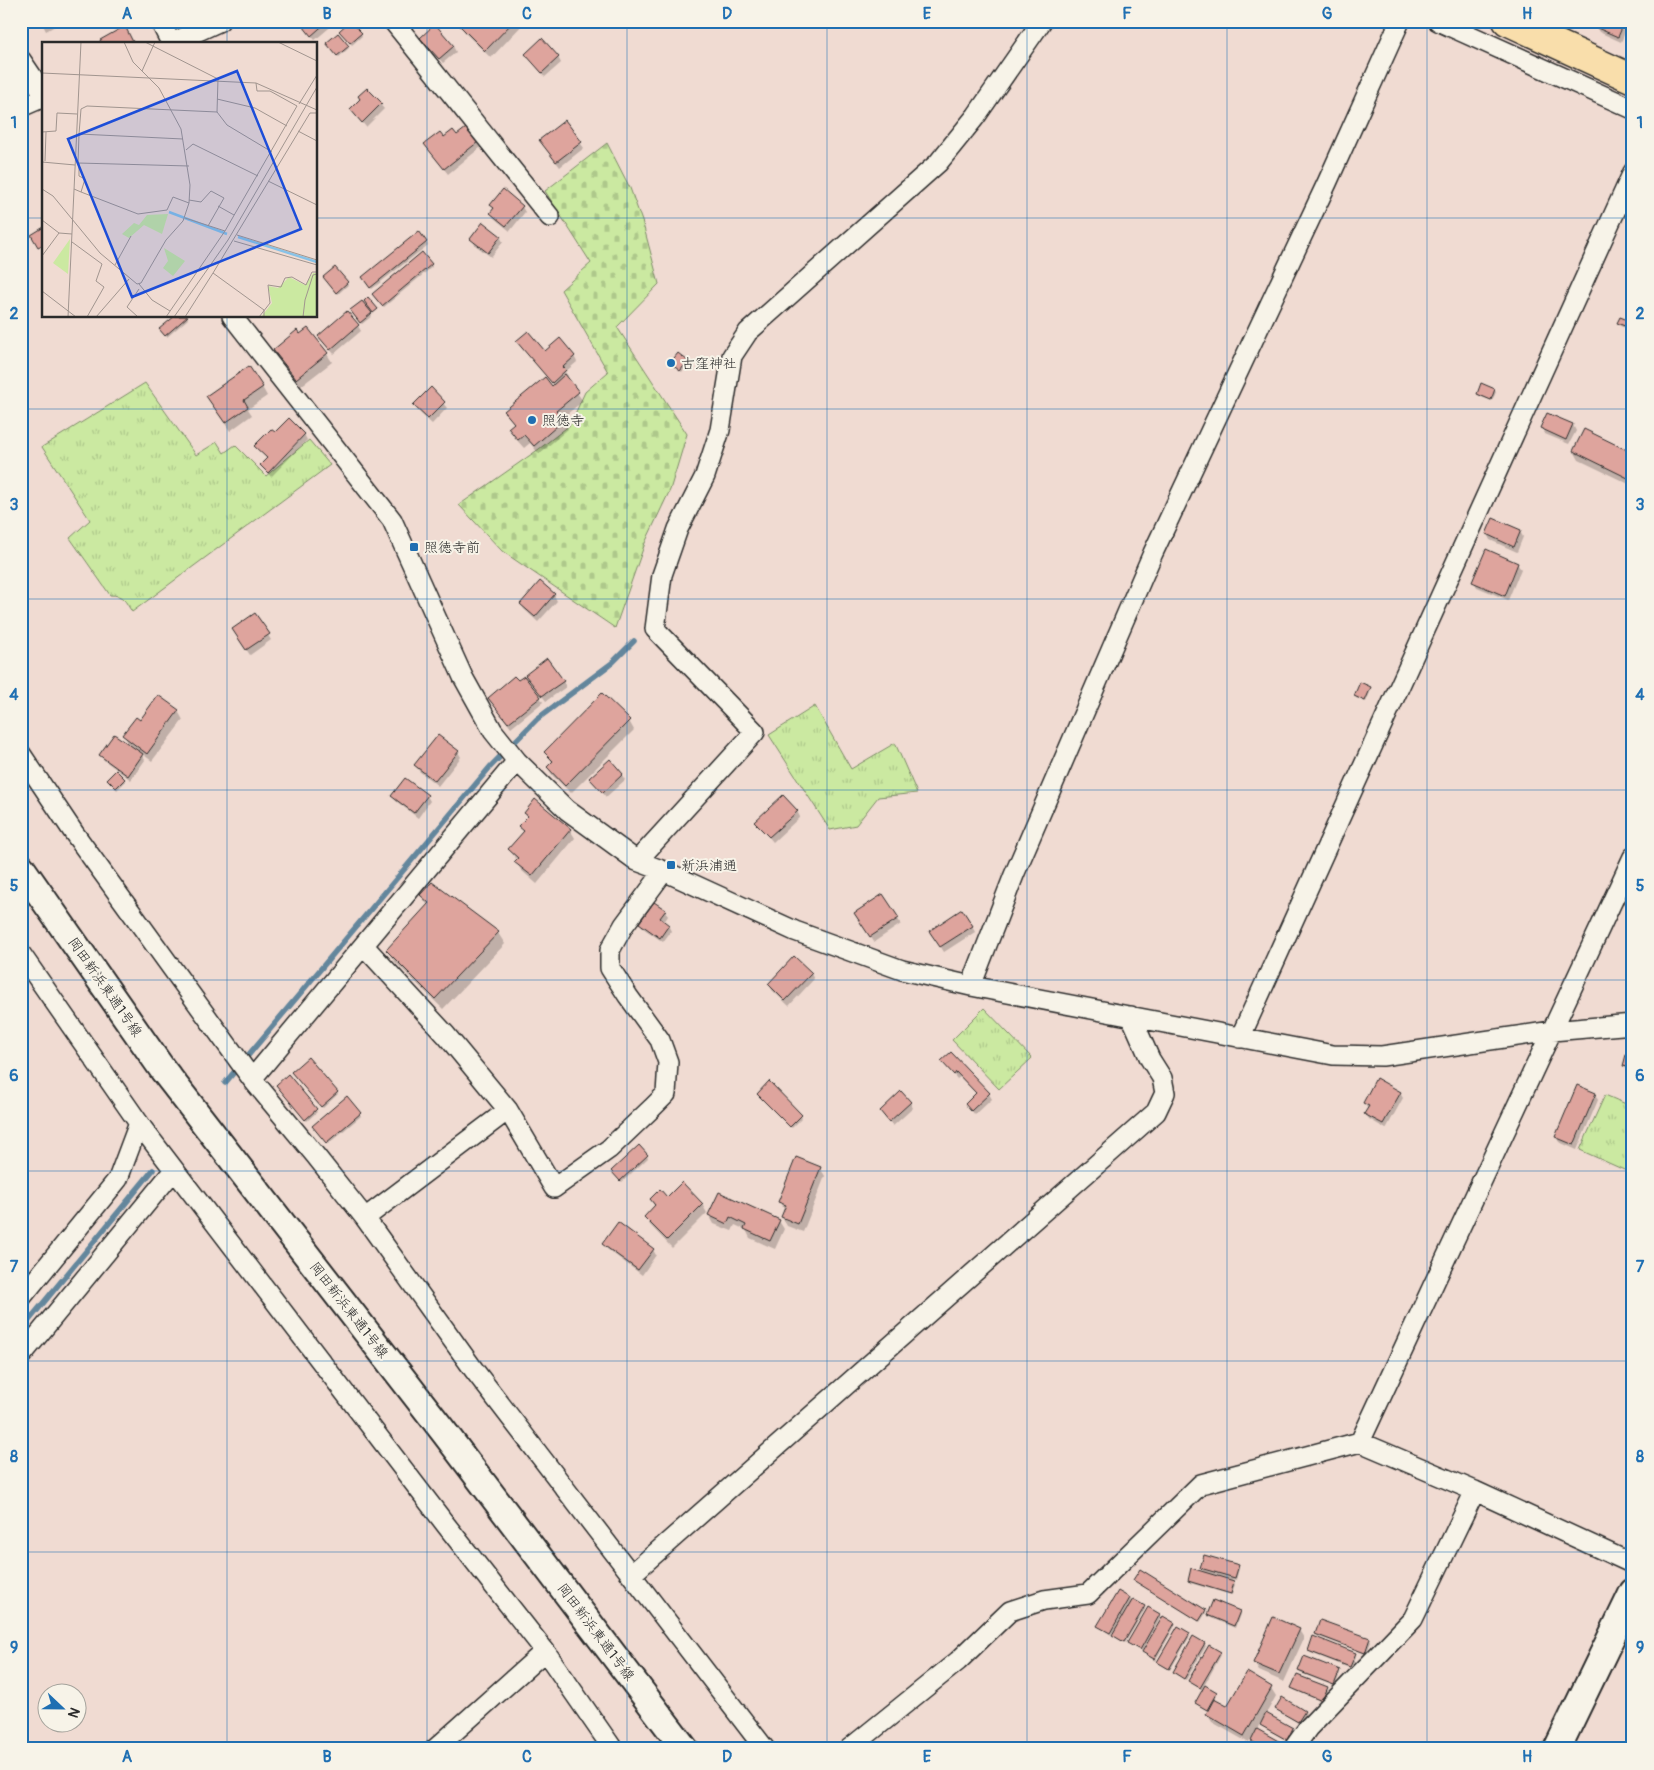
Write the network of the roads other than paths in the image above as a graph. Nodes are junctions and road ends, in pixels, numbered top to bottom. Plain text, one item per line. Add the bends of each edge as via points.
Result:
1 (160, 21) edge
2 (220, 21) edge
3 (394, 21) edge
4 (1042, 21) edge
5 (1400, 21) edge
6 (1438, 21) edge
7 (1507, 21) edge
8 (170, 42) edge
9 (175, 42) edge
10 (21, 60) edge
11 (1633, 79) edge
12 (42, 92) edge
13 (42, 96) edge
14 (21, 107) edge
15 (1633, 110) edge
16 (1633, 172) edge
17 (550, 217) dead end
18 (234, 318) edge
19 (21, 754) edge
20 (515, 758) junction
21 (1633, 857) edge
22 (638, 861) junction
23 (21, 867) edge
24 (664, 871) junction
25 (364, 946) junction
26 (21, 954) edge
27 (971, 986) junction
28 (1131, 1016) junction
29 (1633, 1024) edge
30 (1552, 1031) junction
31 (1240, 1038) junction
32 (249, 1075) junction
33 (508, 1110) junction
34 (138, 1123) junction
35 (174, 1170) junction
36 (364, 1218) junction
37 (21, 1298) edge
38 (21, 1356) edge
39 (1360, 1442) junction
40 (1475, 1491) junction
41 (1633, 1564) edge
42 (632, 1574) junction
43 (1633, 1592) edge
44 (545, 1651) junction
45 (435, 1749) edge
46 (613, 1749) edge
47 (685, 1749) edge
48 (765, 1749) edge
49 (850, 1749) edge
50 (1293, 1749) edge
51 (1557, 1749) edge

1 - 8 street
2 - 9 street
3 - 17 street
4 - 22 street via 976,116 938,163 748,332 732,356 720,430 705,476 678,529 662,575 655,629 755,732
5 - 27 street via 1153,553 1014,875
6 - 15 street
7 - 11 main road
10 - 12 street
13 - 14 street
16 - 31 street
18 - 20 street via 392,520 463,677 498,738
19 - 32 street via 74,833
20 - 22 street via 567,810
20 - 25 street
21 - 30 street
22 - 24 street
23 - 47 street, 岡田新浜東通1号線 via 163,1070
24 - 27 street via 795,931 902,970
24 - 33 street via 624,925 610,950 610,968 660,1040 668,1062 666,1094 609,1149 554,1188
25 - 32 street
25 - 33 street via 446,1035
26 - 34 street
27 - 28 street
28 - 31 street
28 - 42 street via 1162,1078 1165,1093 1156,1112
29 - 30 street
30 - 31 street via 1382,1056 1333,1055
30 - 39 street
32 - 36 street
33 - 36 street
34 - 35 street
34 - 37 street via 118,1179
35 - 38 street
35 - 44 street
36 - 42 street via 474,1370
39 - 40 street
39 - 49 street via 1201,1484 1088,1594 1044,1600 1010,1611 958,1661
40 - 41 street
40 - 50 street via 1413,1619 1308,1728
42 - 48 street
43 - 51 street
44 - 45 street
44 - 46 street

